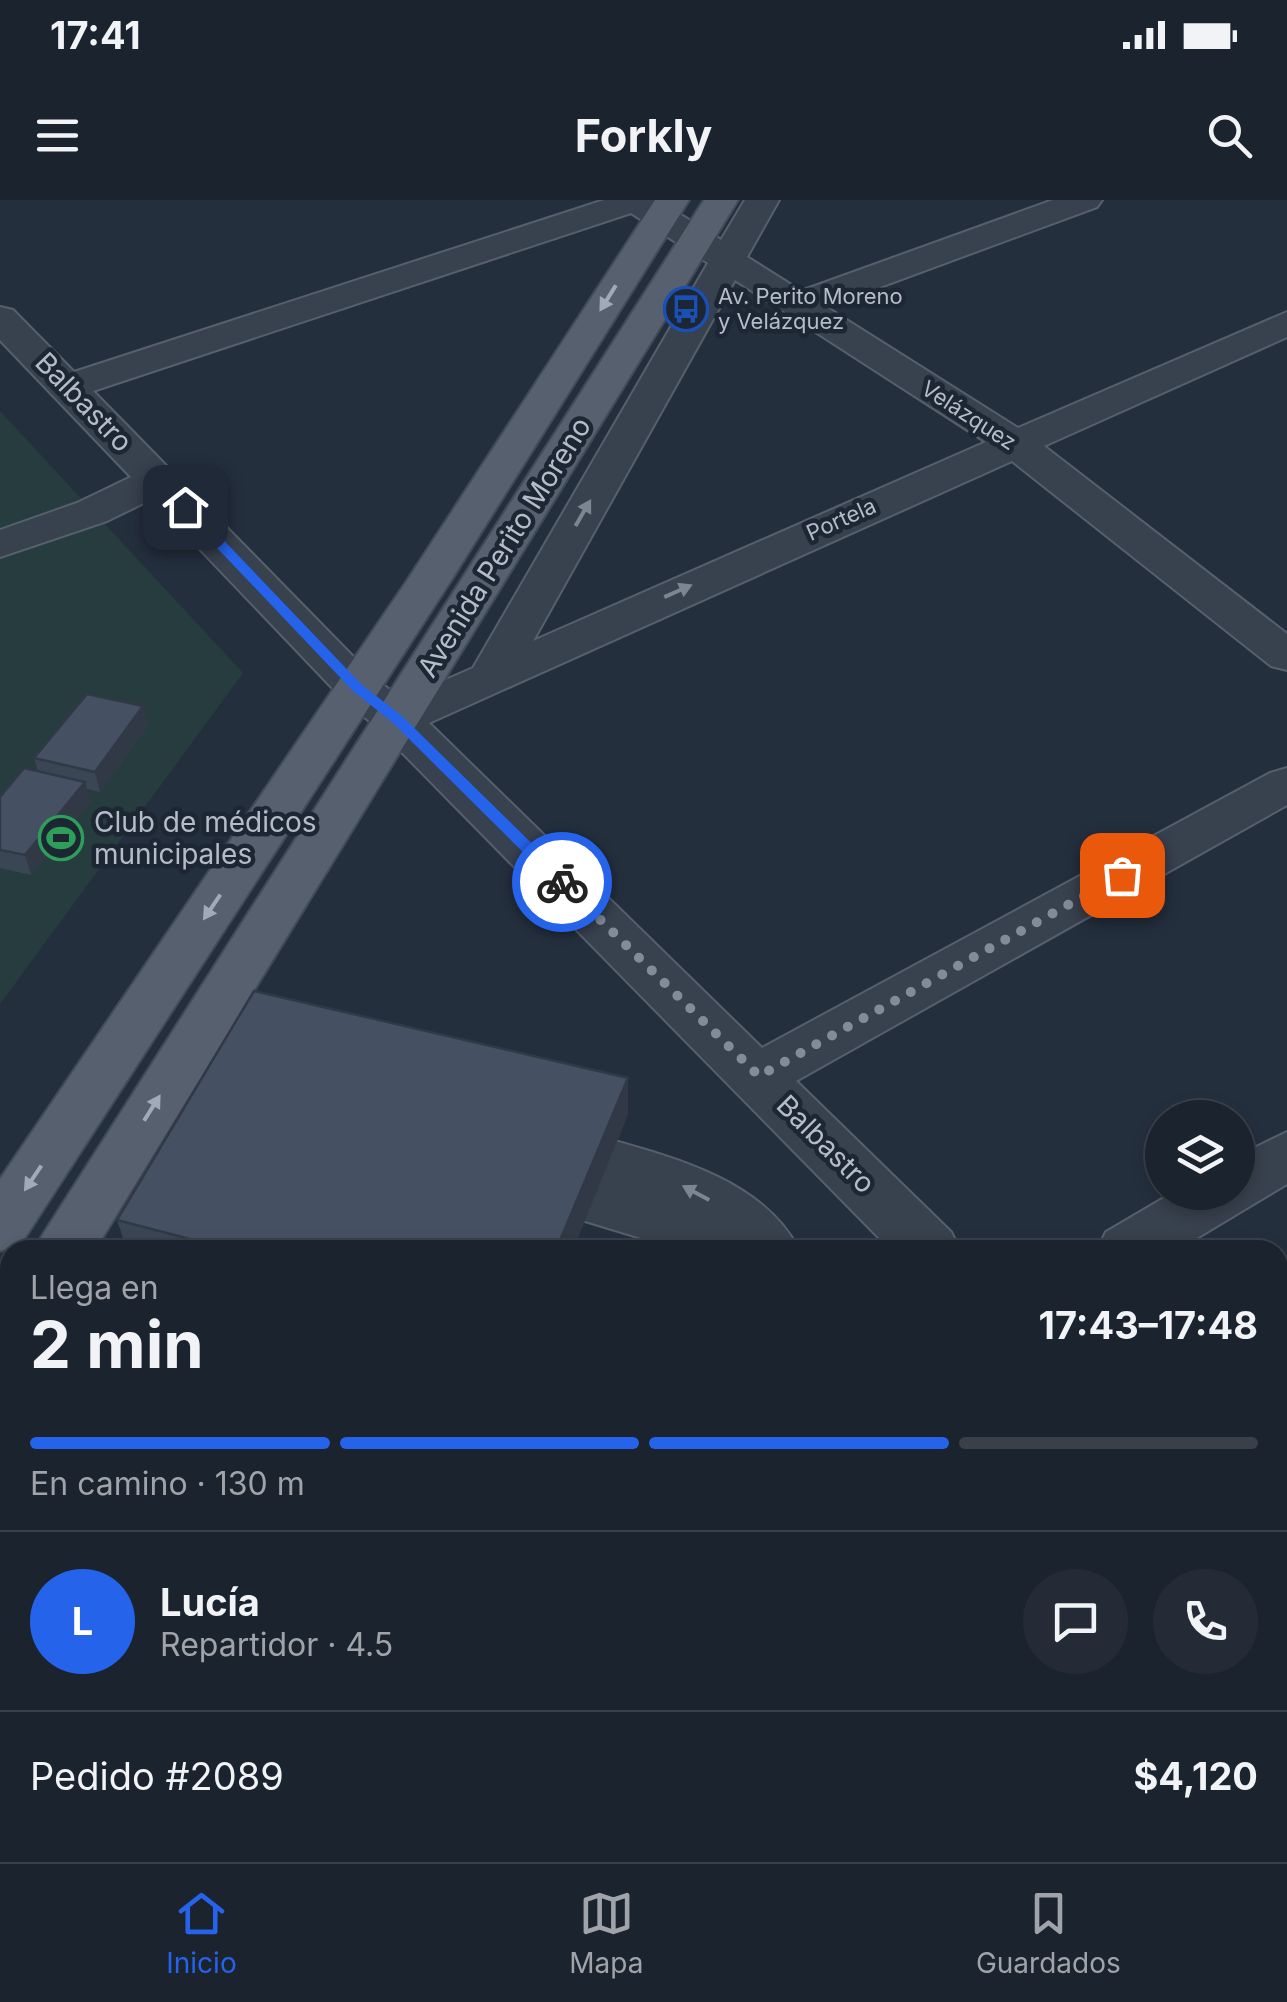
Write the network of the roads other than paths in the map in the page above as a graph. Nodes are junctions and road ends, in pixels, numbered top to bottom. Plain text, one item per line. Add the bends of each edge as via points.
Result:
1 (721, 200) edge
2 (762, 200) edge
3 (1085, 200) edge
4 (651, 204) edge
5 (711, 252) junction
6 (796, 305) junction
7 (0, 318) edge
8 (1287, 323) edge
9 (69, 386) junction
10 (1012, 442) junction
11 (160, 480) junction
12 (0, 544) edge
13 (1287, 656) edge
14 (492, 674) junction
15 (377, 704) junction
16 (1287, 784) edge
17 (759, 1076) junction
18 (1287, 1155) edge
19 (1255, 1174) edge
20 (1194, 1210) edge
21 (0, 1227) edge
22 (69, 1240) edge
23 (696, 1240) edge
24 (760, 1240) edge
25 (920, 1240) edge
26 (1144, 1240) edge

1 - 5 main road, Avenida Perito Moreno
2 - 5 street
3 - 6 street
4 - 5 street, Velázquez
4 - 9 street
4 -> 15 main road, Avenida Perito Moreno
5 - 6 street, Velázquez
14 -> 5 street
5 - 15 main road, Avenida Perito Moreno
6 - 10 street, Velázquez
7 - 9 street, Balbastro
8 - 10 street, Portela
9 - 11 street, Balbastro
10 - 13 street, Velázquez
14 -> 10 street, Portela
11 - 12 street
11 - 15 street, Balbastro
14 - 15 street, Portela
15 - 17 street, Balbastro
15 -> 21 main road, Avenida Perito Moreno
22 -> 15 main road, Avenida Perito Moreno
16 - 17 street
17 - 25 street, Balbastro
18 - 19 street
20 - 26 street
24 -> 23 street via 738,1217 664,1176 601,1181

